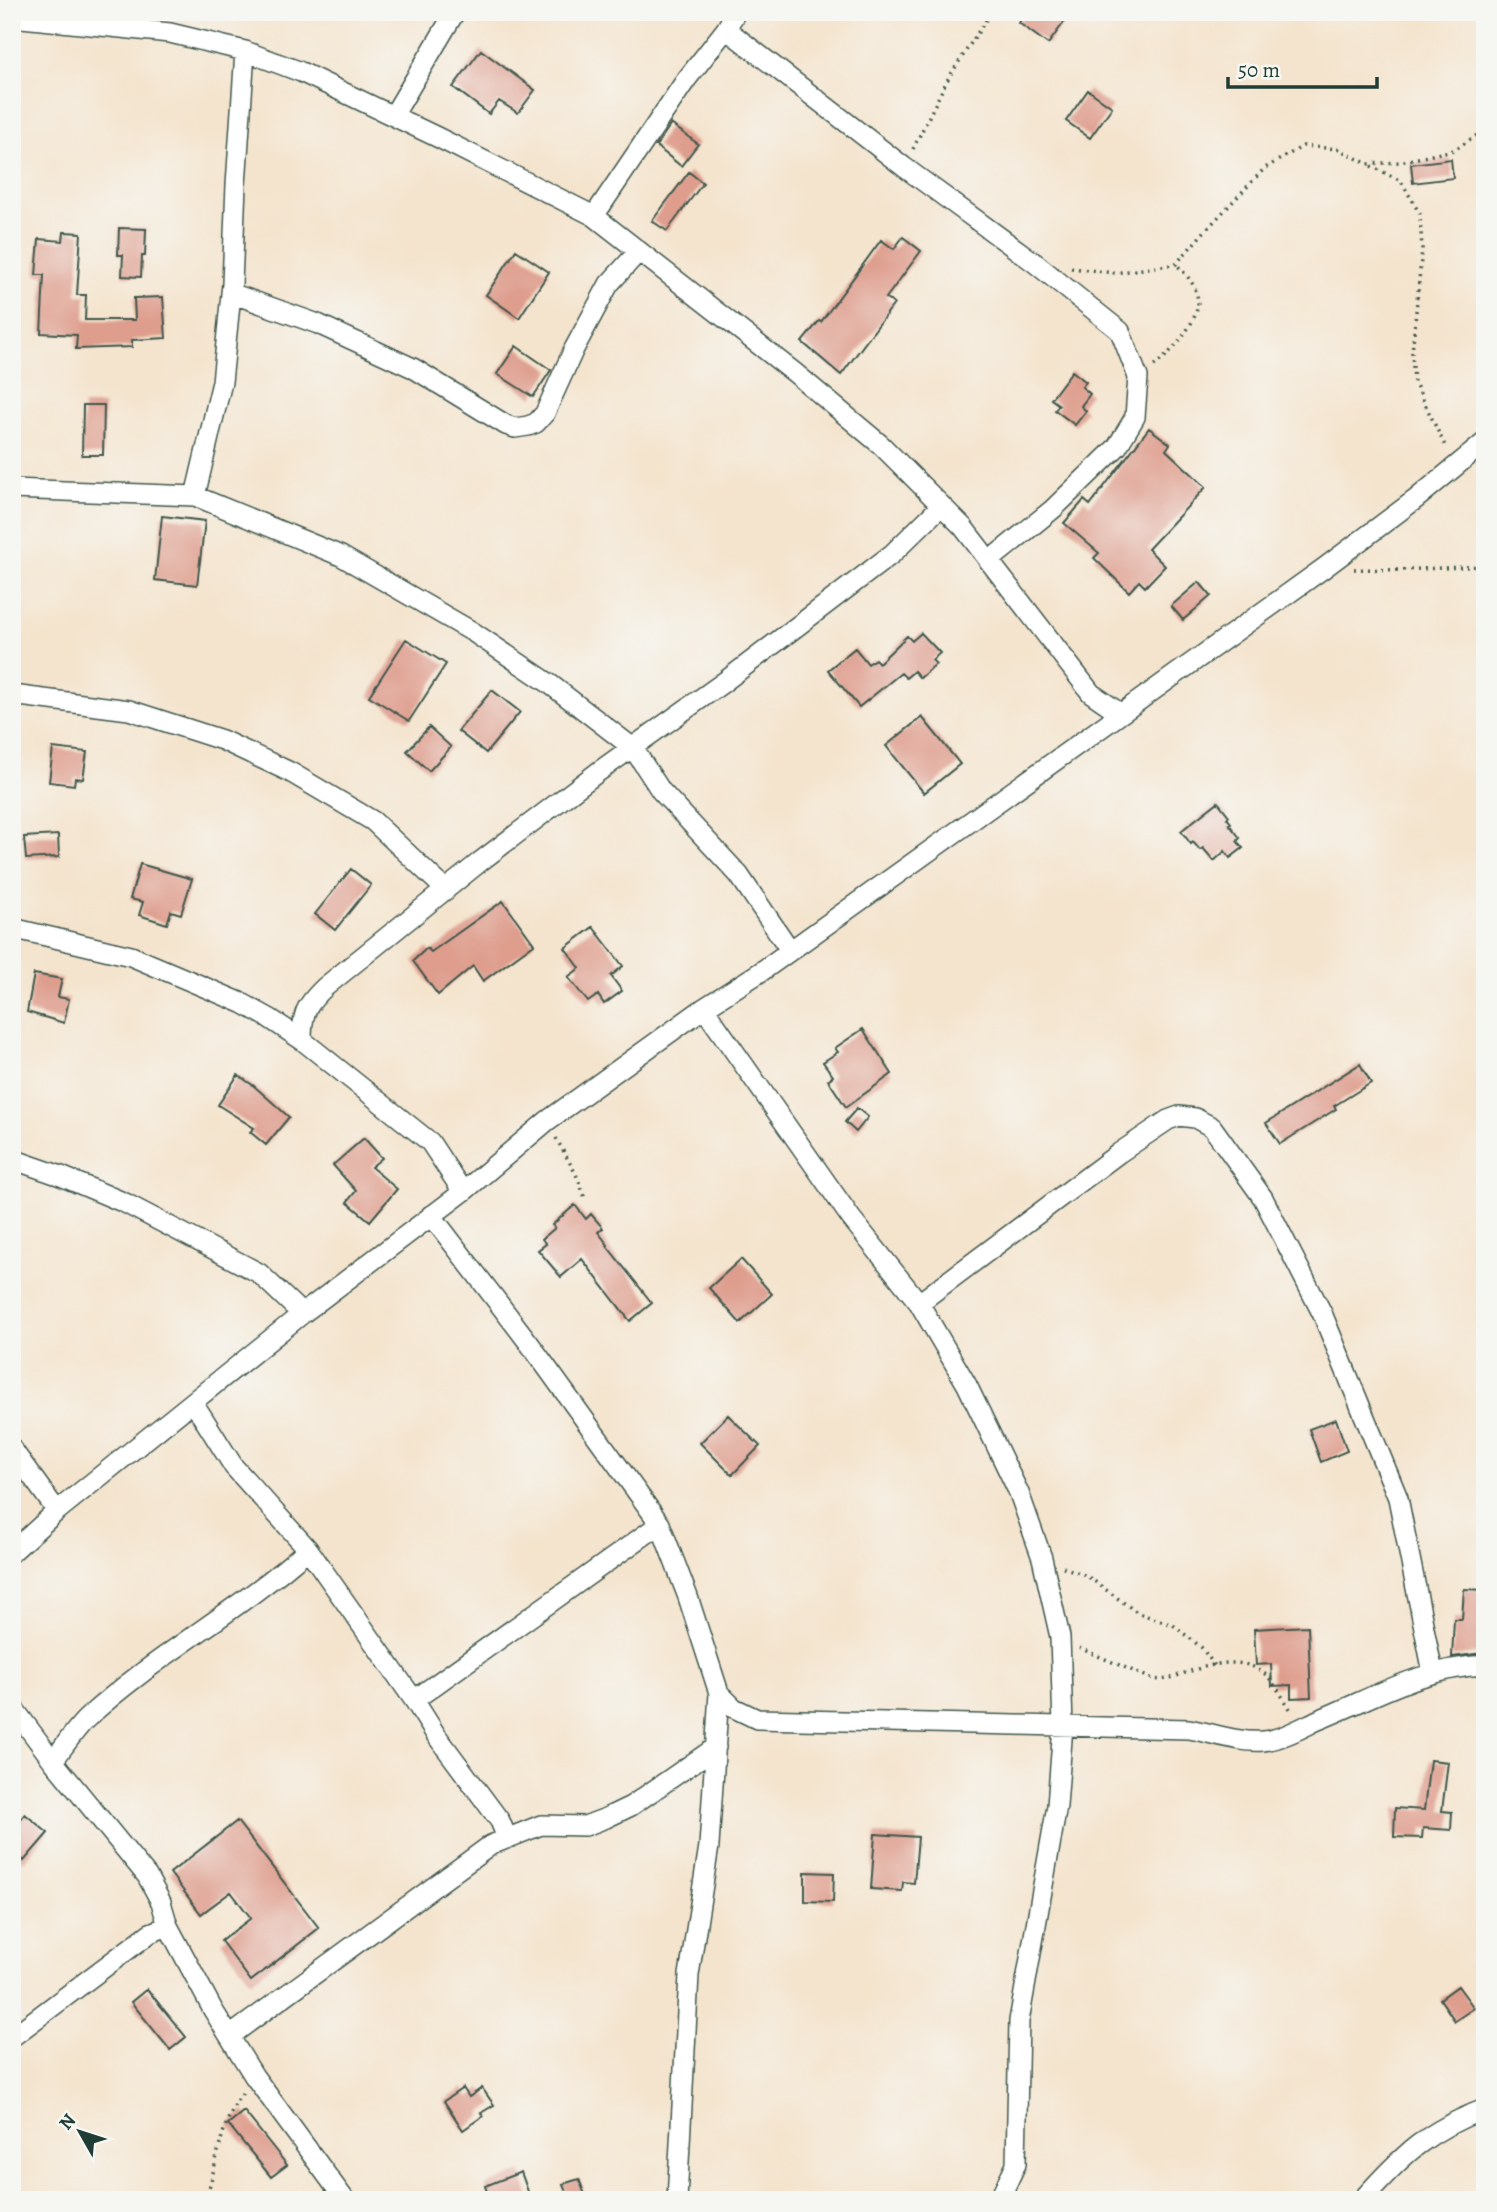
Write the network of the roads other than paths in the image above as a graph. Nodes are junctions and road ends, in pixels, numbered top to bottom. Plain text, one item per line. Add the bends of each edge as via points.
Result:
1 (455, 12) edge
2 (12, 17) edge
3 (731, 21) edge
4 (245, 51) junction
5 (393, 116) junction
6 (594, 216) junction
7 (639, 251) junction
8 (231, 293) junction
9 (1485, 442) edge
10 (12, 489) edge
11 (195, 496) junction
12 (941, 506) junction
13 (989, 561) junction
14 (12, 695) edge
15 (1121, 713) junction
16 (633, 748) junction
17 (446, 890) junction
18 (12, 928) edge
19 (790, 950) junction
20 (704, 1008) junction
21 (302, 1040) junction
22 (12, 1159) edge
23 (463, 1192) junction
24 (432, 1215) junction
25 (919, 1303) junction
26 (302, 1314) junction
27 (193, 1402) junction
28 (12, 1449) edge
29 (57, 1511) junction
30 (660, 1524) junction
31 (308, 1549) junction
32 (12, 1552) edge
33 (1485, 1665) edge
34 (1433, 1673) junction
35 (719, 1693) junction
36 (414, 1700) junction
37 (12, 1706) edge
38 (1063, 1726) junction
39 (716, 1747) junction
40 (53, 1761) junction
41 (507, 1838) junction
42 (168, 1926) junction
43 (230, 2036) junction
44 (12, 2037) edge
45 (1485, 2109) edge
46 (345, 2200) edge
47 (677, 2200) edge
48 (999, 2200) edge
49 (1362, 2200) edge

1 - 5 street
2 - 4 street via 170,33
3 - 6 street
3 - 13 street via 904,167 1120,331 1138,377 1135,417 1117,447 1053,509
4 - 5 street
4 - 8 street
5 - 6 street
6 - 7 street
7 - 8 street via 609,284 573,349 545,414 536,423 515,428 413,368 318,324
7 - 12 street via 881,445
8 - 11 street via 222,382
9 - 15 street via 1325,568
10 - 11 street
11 - 16 street via 341,556 473,632
12 - 13 street
12 - 16 street via 892,554
13 - 15 street via 1091,693
14 - 17 street via 128,710 222,740 290,772 373,821
15 - 19 street
16 - 17 street
16 - 19 street via 662,791 739,874
17 - 21 street via 308,1003
18 - 21 street via 131,956 242,1003
19 - 20 street
20 - 23 street via 547,1121
20 - 25 street via 851,1218
21 - 23 street via 430,1142
22 - 26 street via 125,1203 259,1273
23 - 24 street
24 - 26 street
24 - 30 street
25 - 34 street via 1168,1120 1195,1118 1212,1127 1263,1198 1322,1313 1398,1498
25 - 38 street via 967,1385 1019,1493 1042,1558 1059,1637
26 - 27 street
27 - 29 street
27 - 31 street via 234,1467
28 - 29 street
29 - 32 street
30 - 35 street
30 - 36 street
31 - 36 street
31 - 40 street via 120,1690 84,1721
33 - 34 street
34 - 38 street via 1263,1741 1189,1729
35 - 38 street via 734,1708 757,1719
35 - 39 street
36 - 41 street via 500,1821
37 - 40 street
38 - 48 street via 1057,1806 1019,2021 1016,2164
39 - 41 street via 606,1818 585,1826 541,1825
39 - 47 street via 709,1846 689,1975
40 - 42 street via 147,1876
41 - 43 street via 470,1859
42 - 43 street
42 - 44 street via 150,1933
43 - 46 street
45 - 49 street via 1452,2121 1414,2146

